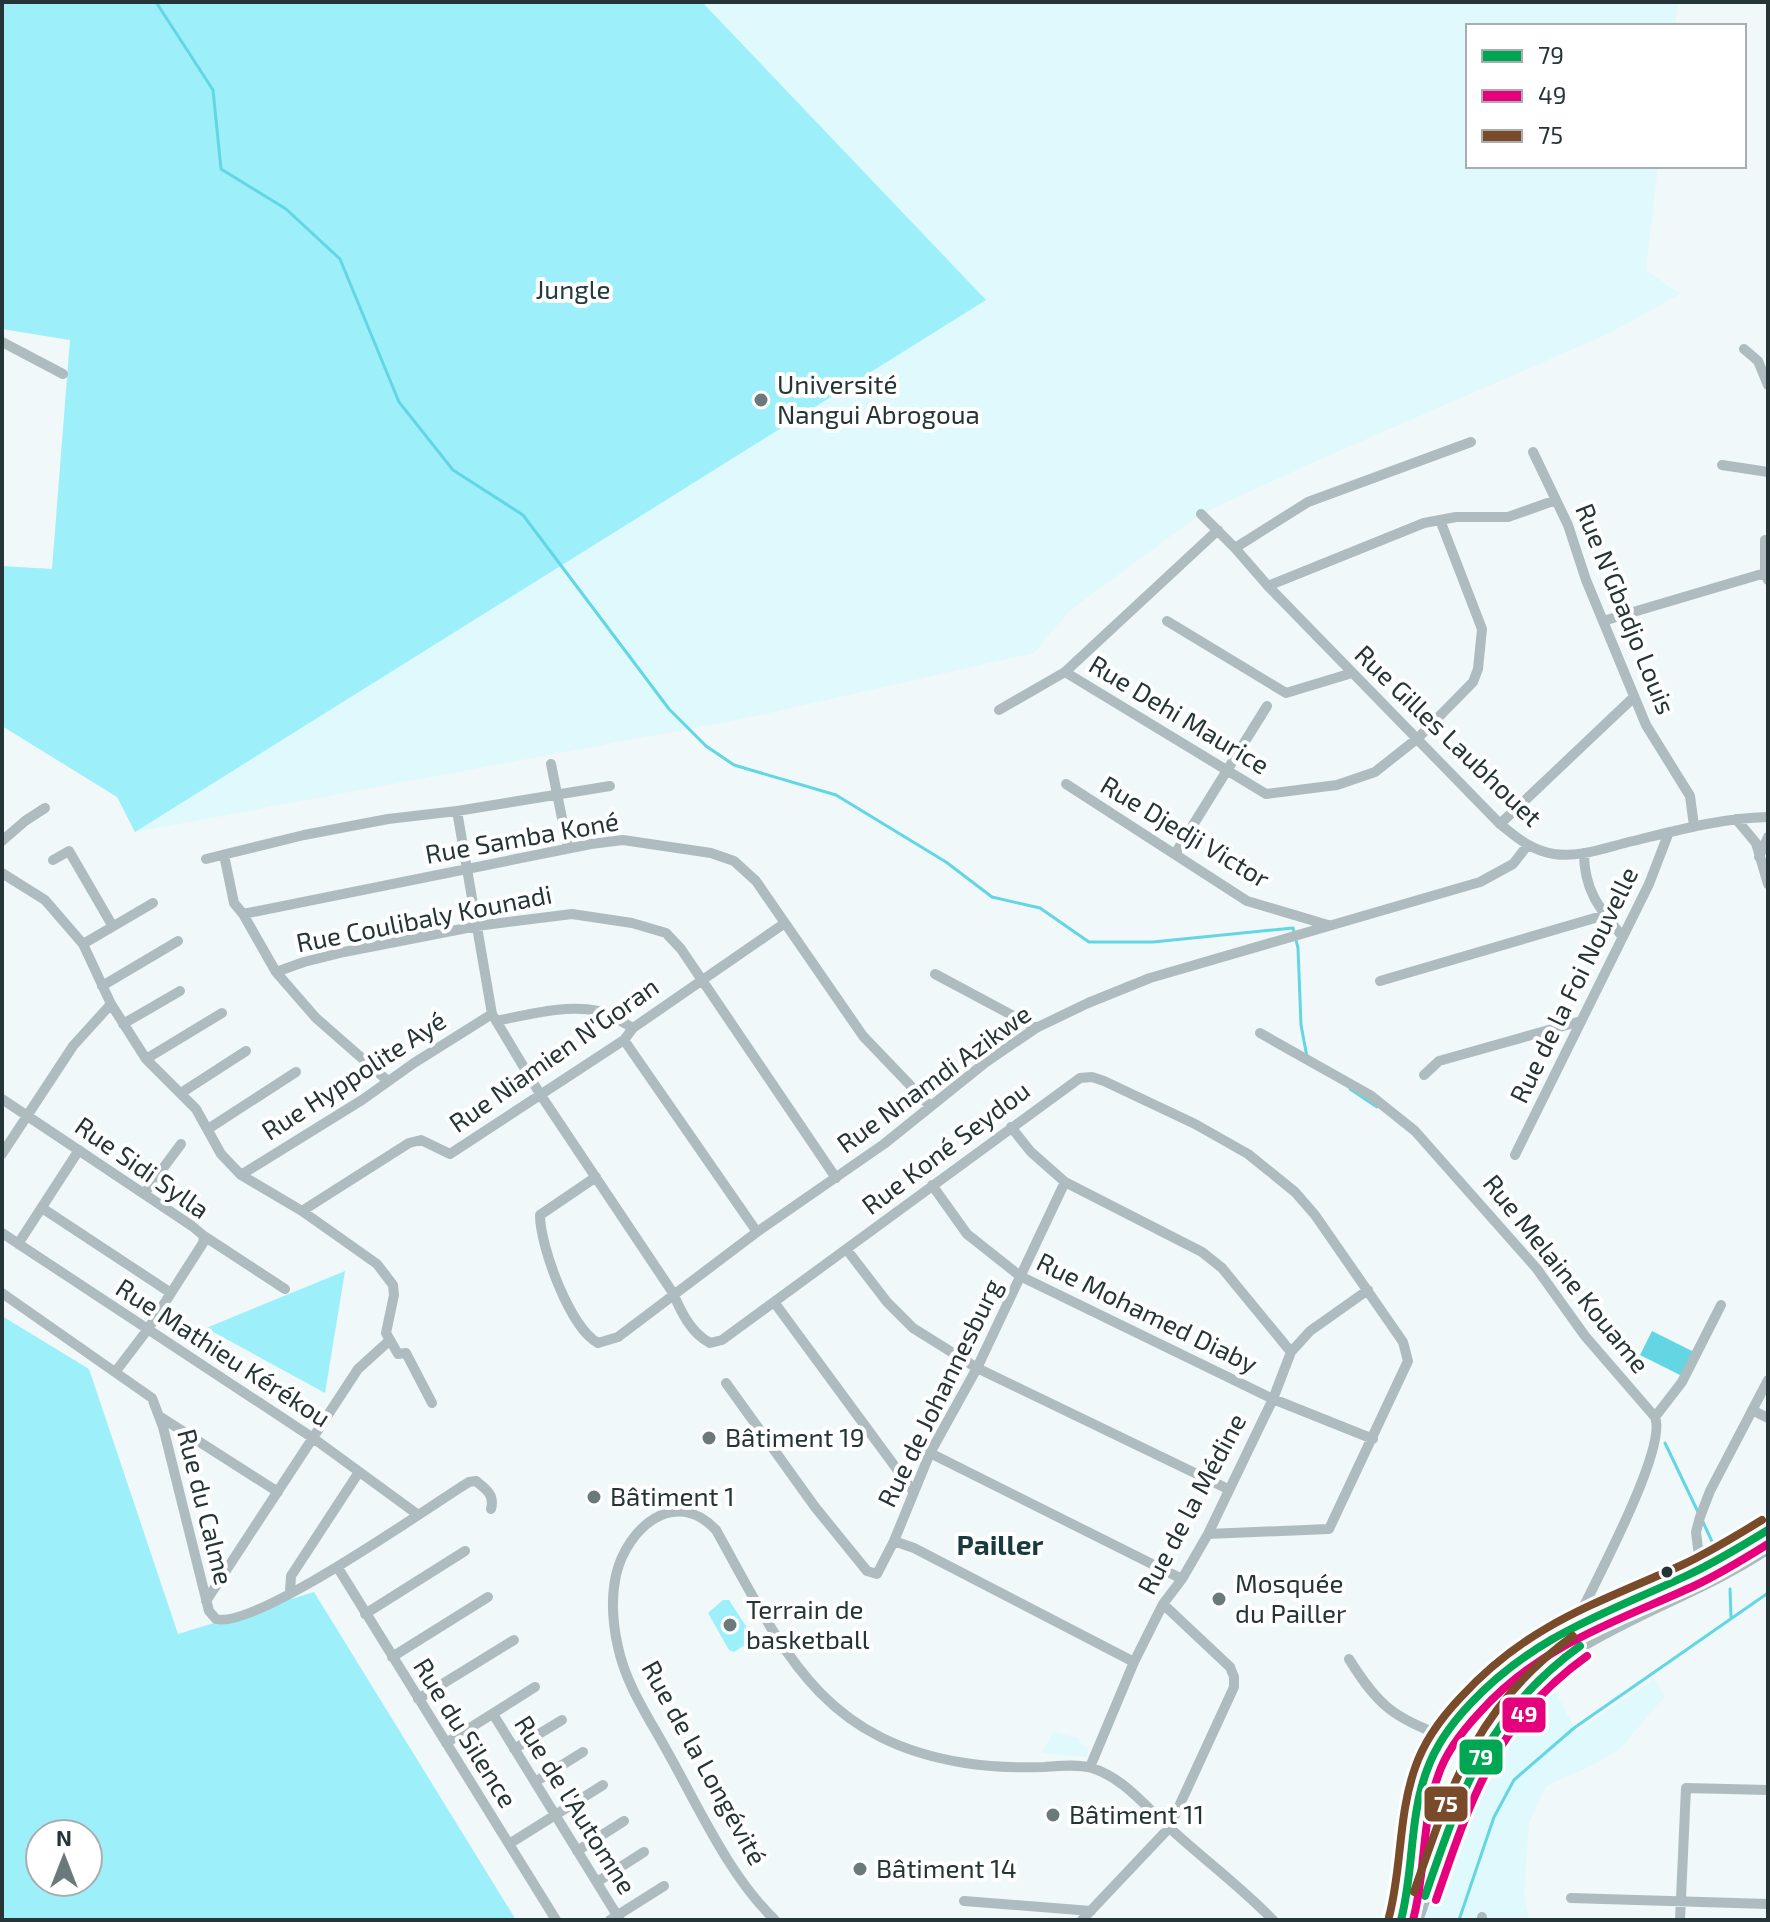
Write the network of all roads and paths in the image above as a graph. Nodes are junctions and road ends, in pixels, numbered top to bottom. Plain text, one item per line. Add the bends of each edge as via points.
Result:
1 (2, 342) edge
2 (1744, 349) dead end
3 (63, 374) dead end
4 (1768, 385) edge
5 (1471, 442) dead end
6 (1533, 452) dead end
7 (1722, 465) dead end
8 (1768, 472) edge
9 (1556, 500) junction
10 (1201, 514) dead end
11 (1440, 520) junction
12 (1218, 530) junction
13 (1765, 540) dead end
14 (1235, 548) junction
15 (1766, 577) edge
16 (1268, 586) junction
17 (1167, 621) dead end
18 (1603, 621) junction
19 (1065, 672) junction
20 (1352, 673) junction
21 (1634, 697) junction
22 (1267, 706) dead end
23 (999, 710) dead end
24 (1418, 738) junction
25 (551, 764) dead end
26 (1228, 772) junction
27 (1066, 784) dead end
28 (610, 786) dead end
29 (558, 796) junction
30 (45, 808) dead end
31 (457, 811) junction
32 (1768, 817) edge
33 (1736, 819) junction
34 (1500, 824) junction
35 (1694, 826) junction
36 (1669, 832) junction
37 (1768, 837) edge
38 (2, 841) edge
39 (1527, 846) junction
40 (568, 848) junction
41 (1584, 853) junction
42 (1175, 854) junction
43 (224, 855) junction
44 (1759, 857) junction
45 (206, 859) dead end
46 (53, 860) dead end
47 (467, 867) junction
48 (2, 873) edge
49 (1768, 884) edge
50 (153, 903) dead end
51 (243, 914) junction
52 (1605, 915) junction
53 (785, 923) junction
54 (112, 925) junction
55 (1330, 925) junction
56 (477, 926) junction
57 (1622, 936) junction
58 (178, 941) dead end
59 (83, 944) junction
60 (276, 972) junction
61 (935, 974) dead end
62 (701, 980) junction
63 (1380, 981) dead end
64 (102, 986) junction
65 (180, 991) dead end
66 (111, 1004) junction
67 (222, 1013) dead end
68 (494, 1018) junction
69 (1581, 1021) junction
70 (123, 1024) junction
71 (633, 1028) junction
72 (1036, 1028) junction
73 (1260, 1033) dead end
74 (624, 1040) junction
75 (246, 1051) dead end
76 (146, 1059) junction
77 (296, 1072) dead end
78 (1424, 1075) dead end
79 (388, 1081) junction
80 (181, 1093) junction
81 (540, 1094) junction
82 (2, 1099) edge
83 (930, 1106) junction
84 (27, 1116) junction
85 (1011, 1127) junction
86 (208, 1129) junction
87 (181, 1144) dead end
88 (79, 1150) junction
89 (2, 1154) edge
90 (1515, 1155) dead end
91 (241, 1175) junction
92 (596, 1177) junction
93 (836, 1178) junction
94 (1065, 1182) junction
95 (932, 1185) junction
96 (144, 1194) junction
97 (42, 1208) junction
98 (302, 1211) junction
99 (757, 1232) junction
100 (2, 1233) edge
101 (204, 1236) junction
102 (18, 1244) junction
103 (847, 1250) junction
104 (1020, 1276) junction
105 (285, 1289) dead end
106 (1368, 1290) junction
107 (2, 1293) edge
108 (171, 1293) junction
109 (673, 1293) junction
110 (774, 1302) junction
111 (1721, 1305) dead end
112 (148, 1329) junction
113 (390, 1340) junction
114 (1291, 1352) junction
115 (977, 1368) junction
116 (116, 1371) junction
117 (1768, 1380) edge
118 (726, 1383) dead end
119 (1273, 1399) junction
120 (432, 1403) dead end
121 (1752, 1410) junction
122 (159, 1416) junction
123 (1655, 1417) junction
124 (1768, 1418) edge
125 (313, 1438) junction
126 (1373, 1439) junction
127 (930, 1453) junction
128 (359, 1472) junction
129 (1228, 1489) junction
130 (913, 1491) junction
131 (278, 1492) junction
132 (491, 1509) dead end
133 (417, 1514) junction
134 (1768, 1530) edge
135 (1208, 1534) junction
136 (894, 1541) junction
137 (1768, 1547) edge
138 (465, 1551) dead end
139 (338, 1568) junction
140 (1703, 1577) junction
141 (1182, 1579) junction
142 (290, 1592) junction
143 (488, 1597) dead end
144 (206, 1601) junction
145 (1163, 1604) junction
146 (365, 1614) junction
147 (1576, 1622) junction
148 (514, 1640) dead end
149 (392, 1657) junction
150 (1349, 1659) dead end
151 (1134, 1662) junction
152 (535, 1687) dead end
153 (418, 1699) junction
154 (493, 1714) junction
155 (562, 1720) dead end
156 (1445, 1737) junction
157 (446, 1743) junction
158 (514, 1749) junction
159 (583, 1752) dead end
160 (1090, 1767) junction
161 (535, 1782) junction
162 (603, 1785) dead end
163 (1768, 1790) edge
164 (555, 1815) junction
165 (624, 1821) dead end
166 (1169, 1828) junction
167 (509, 1844) junction
168 (577, 1851) junction
169 (644, 1852) dead end
170 (597, 1882) junction
171 (664, 1886) dead end
172 (1571, 1898) dead end
173 (964, 1901) dead end
174 (1681, 1902) junction
175 (1768, 1904) edge
176 (1091, 1911) junction
177 (616, 1918) edge
178 (556, 1920) edge
179 (775, 1920) edge
180 (1082, 1920) edge
181 (1273, 1920) edge
182 (1401, 1920) edge
183 (1416, 1920) edge
184 (1680, 1920) edge

1 - 3 street
2 - 4 street via 1758,361
5 - 14 street via 1308,502
6 - 9 street, Rue N'Gbadjo Louis
7 - 8 street
9 - 11 street via 1508,517
9 - 18 street, Rue N'Gbadjo Louis
10 - 12 street, Rue Gilles Laubhouet
11 - 16 street
11 - 24 street, Rue Dehi Maurice via 1482,629 1478,669 1473,682
12 - 14 street, Rue Gilles Laubhouet
12 - 19 street
13 - 15 street
14 - 16 street, Rue Gilles Laubhouet
15 - 18 street
16 - 20 street, Rue Gilles Laubhouet
17 - 20 street via 1286,693
18 - 21 street, Rue N'Gbadjo Louis
19 - 23 street, Rue Dehi Maurice
19 - 26 street, Rue Dehi Maurice
20 - 24 street, Rue Gilles Laubhouet
21 - 34 street
21 - 35 street, Rue N'Gbadjo Louis via 1690,796
22 - 26 street
24 - 26 street, Rue Dehi Maurice via 1375,772 1337,785 1266,794
24 - 34 street, Rue Gilles Laubhouet
25 - 29 street
26 - 42 street
27 - 42 street, Rue Djedji Victor
28 - 29 street
29 - 31 street
29 - 40 street
30 - 38 street
31 - 43 street via 304,835
31 - 47 street, Rue Koné Seydou
32 - 33 street, Rue Gilles Laubhouet
33 - 35 street, Rue Gilles Laubhouet
33 - 44 street via 1756,843
34 - 39 street, Rue Gilles Laubhouet
35 - 36 street, Rue Gilles Laubhouet
36 - 41 street, Rue Gilles Laubhouet
36 - 57 street, Rue de la Foi Nouvelle
37 - 44 street
39 - 41 street, Rue Gilles Laubhouet via 1555,854
39 - 55 street, Rue Nnamdi Azikwe via 1513,864 1480,882
40 - 47 street, Rue Samba Koné
40 - 53 street, Rue Samba Koné via 623,840 711,853 734,861 756,881
41 - 52 street via 1589,891
42 - 55 street, Rue Djedji Victor via 1247,901
43 - 45 street
43 - 51 street via 234,903
44 - 49 street
46 - 54 street via 69,851
47 - 51 street, Rue Samba Koné
47 - 56 street, Rue Koné Seydou
48 - 59 street via 45,900
50 - 54 street
51 - 60 street
52 - 57 street
52 - 63 street
53 - 62 street, Rue Niamien N'Goran
53 - 83 street, Rue Samba Koné via 863,1036
54 - 59 street
55 - 72 street, Rue Nnamdi Azikwe via 1150,978
56 - 60 street, Rue Coulibaly Kounadi via 344,952
56 - 62 street, Rue Coulibaly Kounadi via 572,914 632,923 666,933
56 - 68 street, Rue Koné Seydou
57 - 69 street, Rue de la Foi Nouvelle
58 - 64 street
59 - 64 street
60 - 79 street via 316,1018
61 - 72 street
62 - 71 street, Rue Niamien N'Goran
62 - 93 street, Rue Coulibaly Kounadi
64 - 66 street
65 - 70 street
66 - 70 street
66 - 84 street via 73,1046
67 - 76 street
68 - 71 street via 591,1010
68 - 79 street, Rue Hyppolite Ayé
68 - 81 street, Rue Koné Seydou
69 - 78 street via 1439,1061
69 - 90 street, Rue de la Foi Nouvelle
70 - 76 street
71 - 74 street, Rue Niamien N'Goran
72 - 83 street, Rue Nnamdi Azikwe
73 - 123 street, Rue Melaine Kouame via 1370,1095 1415,1131 1537,1269 1585,1336
74 - 81 street, Rue Niamien N'Goran
74 - 99 street
75 - 80 street
76 - 80 street
77 - 86 street
79 - 91 street, Rue Hyppolite Ayé
80 - 86 street
81 - 92 street, Rue Koné Seydou
81 - 98 street, Rue Niamien N'Goran via 450,1154 421,1140 409,1143
82 - 84 street, Rue Sidi Sylla
83 - 93 street, Rue Nnamdi Azikwe
84 - 88 street, Rue Sidi Sylla
84 - 89 street
85 - 94 street
85 - 95 street, Rue Koné Seydou
85 - 106 street, Rue Koné Seydou via 1074,1081 1104,1081 1195,1124 1281,1180 1315,1215
86 - 91 street via 221,1154
87 - 96 street
88 - 96 street, Rue Sidi Sylla
88 - 97 street
91 - 98 street
92 - 109 street, Rue Koné Seydou
92 - 109 street, Rue Nnamdi Azikwe via 540,1215 565,1300 581,1329 598,1343 609,1341
93 - 99 street, Rue Nnamdi Azikwe
94 - 104 street, Rue de Johannesburg
94 - 114 street via 1202,1252 1222,1268
95 - 103 street, Rue Koné Seydou
95 - 104 street, Rue Mohamed Diaby via 967,1234
96 - 101 street, Rue Sidi Sylla
97 - 102 street
97 - 108 street
98 - 113 street via 377,1264 393,1285 386,1333
99 - 109 street, Rue Nnamdi Azikwe
100 - 102 street, Rue Mathieu Kérékou
101 - 105 street
101 - 108 street, Rue Sidi Sylla
102 - 112 street, Rue Mathieu Kérékou
103 - 110 street, Rue Koné Seydou
103 - 115 street via 913,1328
104 - 115 street, Rue de Johannesburg
104 - 119 street, Rue Mohamed Diaby
106 - 114 street, Rue de la Médine via 1310,1331
106 - 126 street, Rue Koné Seydou via 1408,1354
107 - 116 street, Rue du Calme
108 - 112 street, Rue Sidi Sylla
109 - 110 street, Rue Koné Seydou via 697,1334 710,1343
110 - 130 street
111 - 123 street via 1682,1382
112 - 116 street, Rue Sidi Sylla
112 - 125 street, Rue Mathieu Kérékou
113 - 120 street via 398,1354 406,1353
113 - 125 street via 358,1369
114 - 119 street, Rue de la Médine
115 - 127 street, Rue de Johannesburg
115 - 129 street
116 - 122 street, Rue du Calme via 152,1398
117 - 121 street
118 - 136 street, Rue de Johannesburg via 815,1507 871,1574 880,1571
119 - 126 street, Rue Mohamed Diaby
119 - 129 street, Rue de la Médine
121 - 124 street
121 - 140 street via 1700,1517 1696,1532
122 - 131 street
122 - 144 street, Rue du Calme
123 - 147 street via 1655,1446
125 - 128 street, Rue Mathieu Kérékou
125 - 131 street
126 - 135 street, Rue Koné Seydou via 1329,1529
127 - 130 street, Rue de Johannesburg
127 - 141 street
128 - 133 street, Rue Mathieu Kérékou
128 - 142 street via 291,1576
129 - 135 street, Rue de la Médine
130 - 136 street, Rue de Johannesburg
131 - 144 street
132 - 133 street, Rue du Calme via 491,1494 473,1481
133 - 139 street, Rue du Calme
134 - 140 main road
135 - 141 street, Rue de la Médine
136 - 151 street
137 - 140 main road via 1731,1571
138 - 146 street
139 - 142 street, Rue du Calme
139 - 146 street, Rue du Silence
140 - 147 main road
140 - 183 main road via 1575,1648 1508,1713 1457,1804
141 - 145 street, Rue de la Médine
142 - 144 street, Rue du Calme via 230,1621 212,1616
143 - 149 street
145 - 151 street, Rue de la Médine
145 - 166 street via 1230,1667 1234,1677 1228,1702
146 - 149 street, Rue du Silence
147 - 156 main road via 1493,1677
148 - 153 street
149 - 153 street, Rue du Silence
150 - 156 street via 1382,1705
151 - 160 street, Rue de la Médine
152 - 154 street
153 - 157 street, Rue du Silence
154 - 157 street
154 - 158 street, Rue de l'Automne
155 - 158 street
156 - 182 main road via 1421,1790 1410,1890
157 - 167 street, Rue du Silence
158 - 161 street, Rue de l'Automne
159 - 161 street
160 - 166 street, Rue de la Longévité via 1123,1785
160 - 179 street, Rue de la Longévité via 966,1764 917,1753 861,1727 829,1702 771,1631 706,1519 693,1512 663,1513 637,1536 616,1574 619,1651 644,1710 696,1803 746,1885
161 - 164 street, Rue de l'Automne
162 - 164 street
163 - 174 street via 1686,1788
164 - 167 street
164 - 168 street, Rue de l'Automne
165 - 168 street
166 - 176 street
166 - 181 street, Rue de la Longévité
167 - 178 street, Rue du Silence
168 - 170 street, Rue de l'Automne
169 - 170 street
170 - 177 street, Rue de l'Automne
171 - 177 street
172 - 174 street
173 - 176 street
174 - 175 street
174 - 184 street
176 - 180 street

